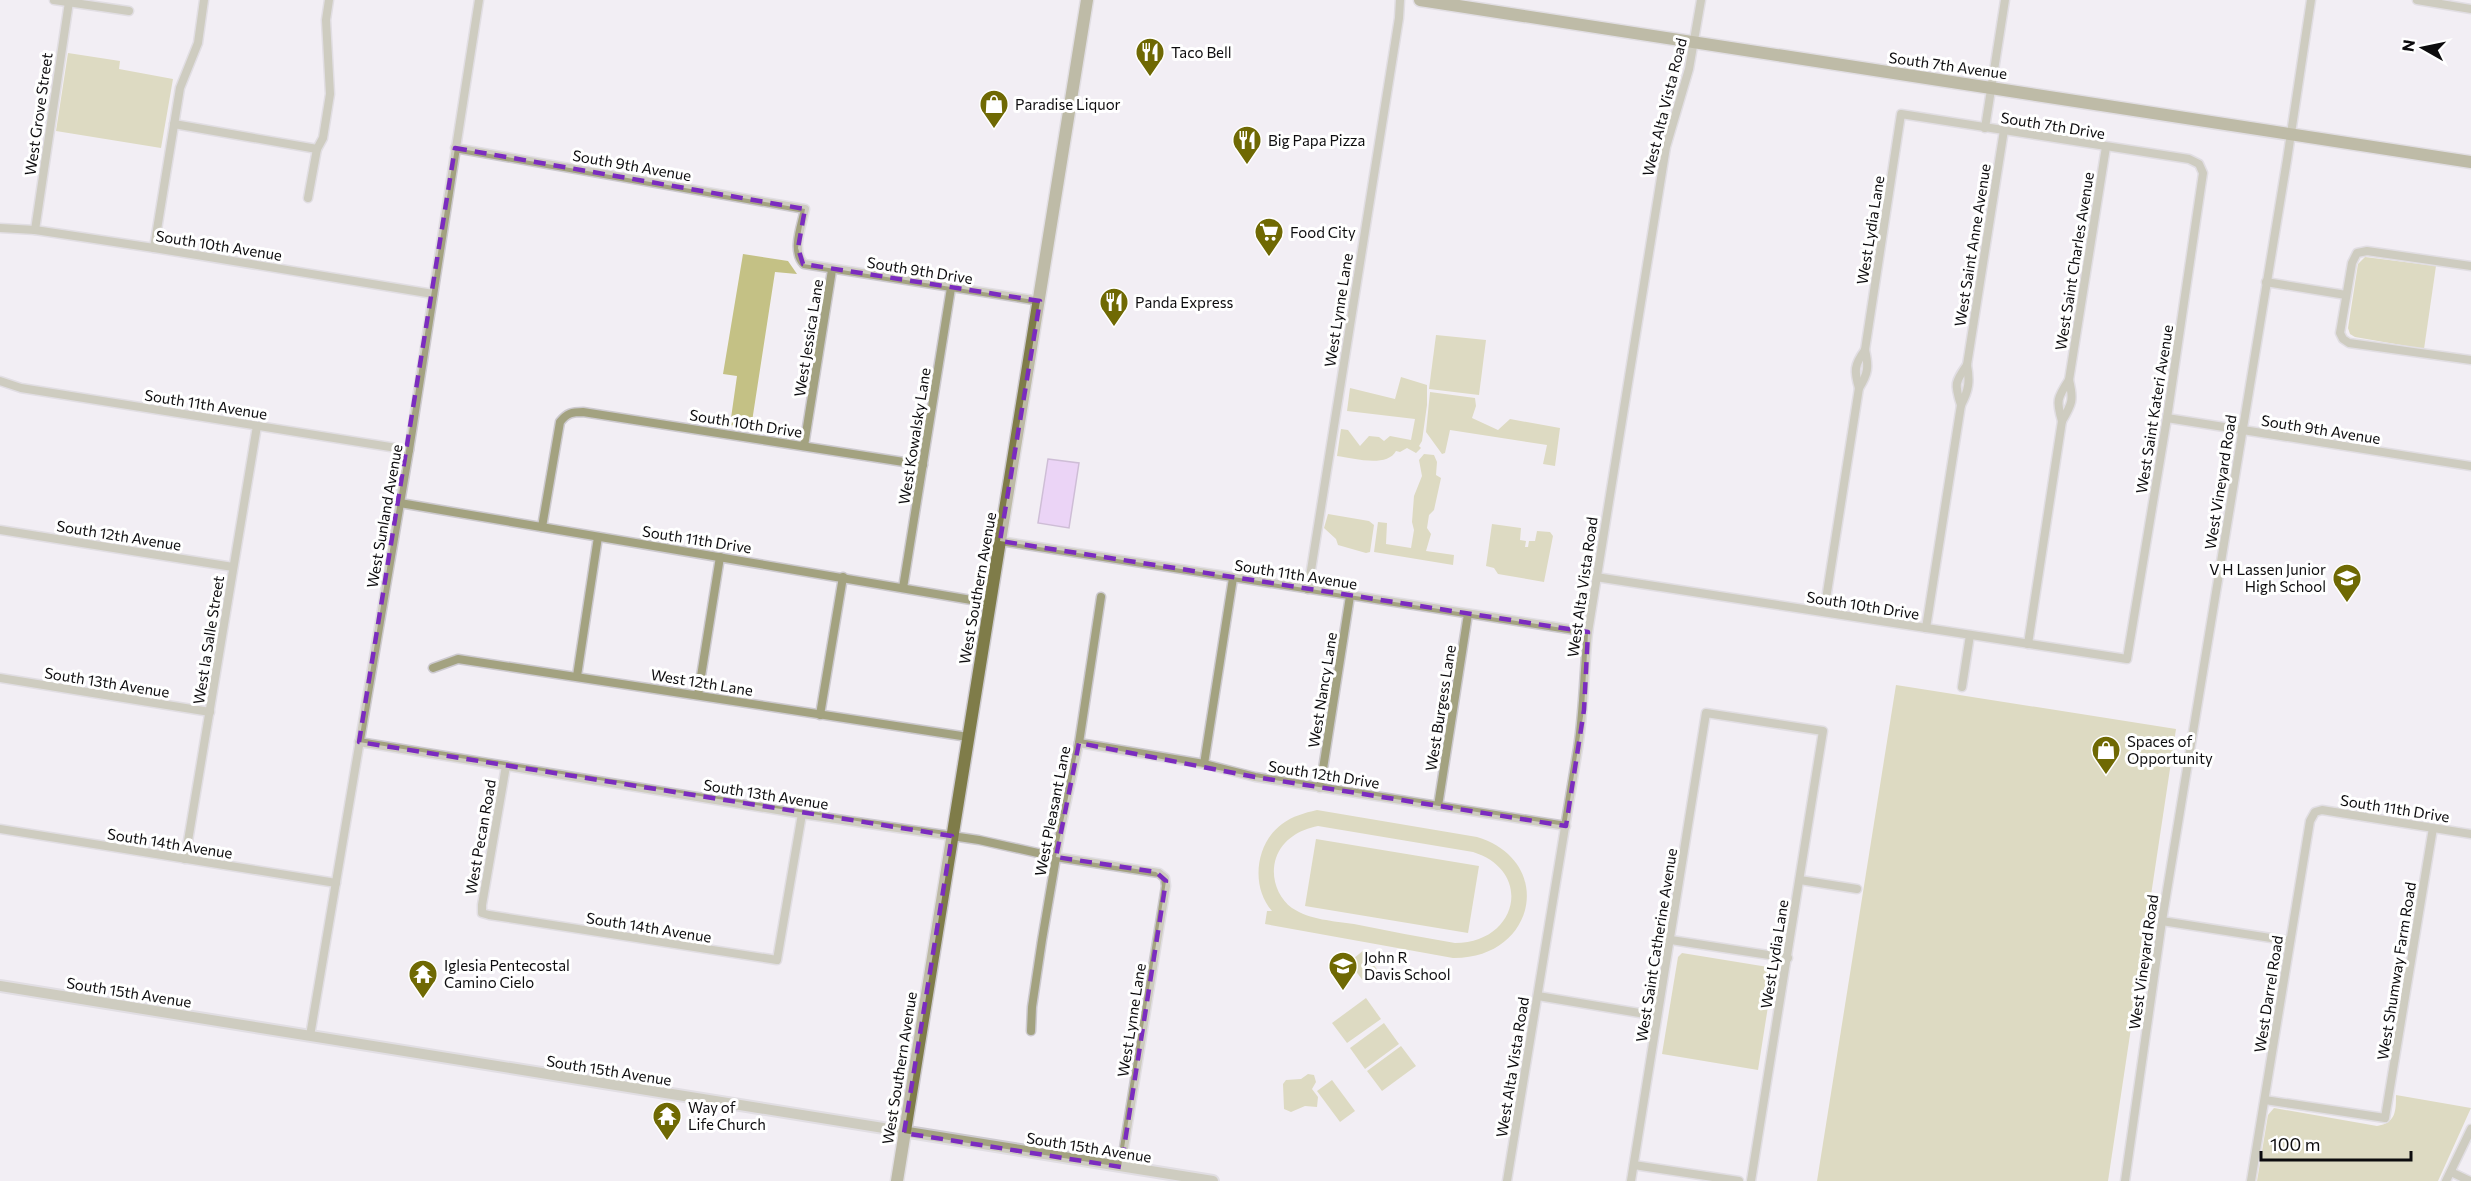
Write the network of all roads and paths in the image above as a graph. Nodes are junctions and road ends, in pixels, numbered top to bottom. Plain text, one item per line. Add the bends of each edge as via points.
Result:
1 (54, 0) edge
2 (204, 0) edge
3 (329, 0) edge
4 (479, 0) edge
5 (1087, 0) edge
6 (1400, 0) edge
7 (1420, 0) edge
8 (1701, 0) edge
9 (2006, 0) edge
10 (2311, 0) edge
11 (2417, 0) edge
12 (69, 2) junction
13 (2471, 9) edge
14 (129, 11) dead end
15 (1694, 42) junction
16 (1992, 87) junction
17 (1901, 114) joint
18 (174, 124) junction
19 (1986, 128) junction
20 (2004, 130) junction
21 (2291, 134) junction
22 (2106, 147) junction
23 (455, 148) junction
24 (316, 149) junction
25 (2471, 162) edge
26 (2199, 164) joint
27 (308, 198) dead end
28 (805, 209) joint
29 (0, 228) edge
30 (35, 230) junction
31 (154, 248) junction
32 (800, 259) joint
33 (2471, 266) edge
34 (832, 270) junction
35 (2266, 282) junction
36 (951, 288) junction
37 (433, 294) junction
38 (2346, 295) junction
39 (1040, 301) junction
40 (2471, 360) edge
41 (1967, 364) junction
42 (2069, 380) junction
43 (0, 381) edge
44 (1961, 405) junction
45 (2167, 418) junction
46 (2062, 421) junction
47 (257, 426) junction
48 (2242, 430) junction
49 (804, 446) junction
50 (409, 450) junction
51 (923, 465) junction
52 (2471, 466) edge
53 (400, 503) junction
54 (542, 527) junction
55 (0, 530) edge
56 (598, 537) junction
57 (1000, 542) junction
58 (720, 557) junction
59 (233, 567) junction
60 (843, 577) junction
61 (1596, 577) junction
62 (1233, 578) junction
63 (903, 588) junction
64 (1308, 590) junction
65 (1350, 596) junction
66 (1101, 597) dead end
67 (989, 603) junction
68 (1824, 612) junction
69 (1468, 614) junction
70 (1926, 628) junction
71 (1588, 632) junction
72 (1970, 635) junction
73 (2028, 644) junction
74 (2127, 659) joint
75 (433, 668) dead end
76 (577, 676) junction
77 (0, 678) edge
78 (1962, 687) dead end
79 (698, 695) junction
80 (210, 712) junction
81 (1706, 713) joint
82 (820, 715) junction
83 (968, 737) junction
84 (359, 742) junction
85 (1079, 743) junction
86 (1204, 764) junction
87 (506, 766) junction
88 (1320, 788) junction
89 (1438, 806) junction
90 (2315, 812) joint
91 (802, 814) junction
92 (1566, 826) junction
93 (2433, 828) junction
94 (0, 829) edge
95 (2471, 834) edge
96 (952, 836) junction
97 (1056, 857) junction
98 (185, 859) junction
99 (1165, 878) joint
100 (1800, 880) junction
101 (336, 883) junction
102 (1857, 890) dead end
103 (482, 913) joint
104 (2162, 921) junction
105 (1671, 940) junction
106 (2290, 941) junction
107 (1788, 958) junction
108 (0, 987) edge
109 (1538, 996) junction
110 (1657, 1016) junction
111 (1031, 1031) dead end
112 (310, 1036) junction
113 (2265, 1100) junction
114 (2471, 1129) edge
115 (904, 1132) junction
116 (1634, 1165) junction
117 (1121, 1167) junction
118 (2451, 1172) junction
119 (1195, 1180) edge
120 (897, 1181) edge
121 (1213, 1181) edge
122 (1507, 1181) edge
123 (1631, 1181) edge
124 (1739, 1181) edge
125 (1751, 1181) edge
126 (2125, 1181) edge
127 (2251, 1181) edge
128 (2446, 1181) edge
129 (2470, 1181) edge

1 - 12 street
2 - 18 street via 198,43 180,88
3 - 24 street via 326,20 330,94 323,138
4 - 23 street, West Sunland Avenue
5 - 39 main road, West Southern Avenue
6 - 64 street, West Lynne Lane
7 - 15 main road, South 7th Avenue
8 - 15 street, West Alta Vista Road
9 - 16 street
10 - 21 street, West Vineyard Road
11 - 13 street
12 - 14 street
12 - 30 street, West Grove Street
15 - 16 main road, South 7th Avenue
15 - 61 street, West Alta Vista Road via 1666,147
16 - 19 street
16 - 21 main road, South 7th Avenue
17 - 19 street, South 7th Drive
17 - 68 street, West Lydia Lane via 1864,350 1869,366 1859,388
18 - 24 street
18 - 31 street
19 - 20 street, South 7th Drive
20 - 22 street, South 7th Drive
20 - 41 street, West Saint Anne Avenue
21 - 25 main road, South 7th Avenue
21 - 35 street, West Vineyard Road
22 - 26 street, South 7th Drive via 2189,159
22 - 42 street, West Saint Charles Avenue
23 - 28 street, South 9th Avenue
23 - 37 street, West Sunland Avenue
24 - 27 street
26 - 45 street, West Saint Kateri Avenue via 2203,172
28 - 32 street, West Jessica Lane via 798,248
29 - 30 street, South 10th Avenue
30 - 31 street, South 10th Avenue
31 - 37 street, South 10th Avenue
32 - 34 street, South 9th Drive via 808,266
33 - 38 street via 2367,251 2357,253
34 - 36 street, South 9th Drive
34 - 49 street, West Jessica Lane
35 - 38 street
35 - 48 street, West Vineyard Road
36 - 39 street, South 9th Drive
36 - 51 street, West Kowalsky Lane
37 - 50 street, West Sunland Avenue
38 - 40 street via 2340,329 2349,343
39 - 57 main road, West Southern Avenue
41 - 44 street, West Saint Anne Avenue via 1970,382
41 - 44 street, West Saint Anne Avenue via 1955,387
42 - 46 street, West Saint Charles Avenue via 2073,397
42 - 46 street, West Saint Charles Avenue via 2057,404
43 - 47 street, South 11th Avenue via 21,388
44 - 70 street, West Saint Anne Avenue
45 - 48 street, South 9th Avenue
45 - 74 street, West Saint Kateri Avenue
46 - 73 street, West Saint Charles Avenue
47 - 50 street, South 11th Avenue
47 - 59 street, West la Salle Street
48 - 52 street, South 9th Avenue
48 - 104 street, West Vineyard Road
49 - 51 street, South 10th Drive
49 - 54 street, South 10th Drive via 583,411 565,415 558,429
50 - 53 street, West Sunland Avenue
51 - 63 street, West Kowalsky Lane
53 - 54 street, South 11th Drive
53 - 84 street, West Sunland Avenue
54 - 56 street, South 11th Drive
55 - 59 street, South 12th Avenue
56 - 58 street, South 11th Drive
56 - 76 street
57 - 62 street, South 11th Avenue
57 - 67 main road, West Southern Avenue
58 - 60 street, South 11th Drive
58 - 79 street
59 - 80 street, West la Salle Street
60 - 63 street, South 11th Drive
60 - 82 street
61 - 68 street, South 10th Drive
61 - 71 street, West Alta Vista Road
62 - 64 street, South 11th Avenue
62 - 86 street
63 - 67 street, South 11th Drive
64 - 65 street, South 11th Avenue
65 - 69 street, South 11th Avenue
65 - 88 street, West Nancy Lane
66 - 85 street, West Pleasant Lane
67 - 83 main road, West Southern Avenue
68 - 70 street, South 10th Drive
69 - 71 street, South 11th Avenue
69 - 89 street, West Burgess Lane
70 - 72 street, South 10th Drive
71 - 92 street, West Alta Vista Road via 1584,710
72 - 73 street, South 10th Drive
72 - 78 street
73 - 74 street, South 10th Drive
75 - 76 street, West 12th Lane via 458,659
76 - 79 street, West 12th Lane
77 - 80 street, South 13th Avenue
79 - 82 street, West 12th Lane
80 - 98 street, West la Salle Street
81 - 100 street, West Lydia Lane via 1822,730
81 - 105 street, West Saint Catherine Avenue
82 - 83 street, West 12th Lane
83 - 96 main road, West Southern Avenue
84 - 87 street, South 13th Avenue
84 - 101 street, West Sunland Avenue
85 - 86 street, South 12th Drive
85 - 97 street, West Pleasant Lane
86 - 88 street, South 12th Drive
87 - 91 street, South 13th Avenue
87 - 103 street, West Pecan Road
88 - 89 street, South 12th Drive
89 - 92 street, South 12th Drive
90 - 93 street, South 11th Drive
90 - 106 street, West Darrel Road via 2310,821
91 - 96 street, South 13th Avenue
91 - 103 street, South 14th Avenue via 777,960
92 - 109 street, West Alta Vista Road
93 - 95 street, South 11th Drive
93 - 113 street, West Shumway Farm Road via 2385,1118
94 - 98 street, South 14th Avenue
96 - 97 street, South 13th Avenue
96 - 115 main road, West Southern Avenue
97 - 99 street, South 13th Avenue via 1156,872
97 - 111 street, West Pleasant Lane
98 - 101 street, South 14th Avenue
99 - 117 street, West Lynne Lane
100 - 102 street
100 - 107 street, West Lydia Lane
101 - 112 street, West Sunland Avenue
104 - 106 street
104 - 126 street, West Vineyard Road
105 - 107 street
105 - 110 street, West Saint Catherine Avenue
106 - 113 street, West Darrel Road
107 - 125 street, West Lydia Lane
108 - 112 street, South 15th Avenue
109 - 110 street
109 - 122 street, West Alta Vista Road
110 - 116 street, West Saint Catherine Avenue
112 - 115 street, South 15th Avenue
113 - 127 street, West Darrel Road
114 - 118 street
115 - 117 street, South 15th Avenue
115 - 120 main road, West Southern Avenue
116 - 123 street, West Saint Catherine Avenue
116 - 124 street
117 - 119 street, South 15th Avenue
118 - 128 street
118 - 129 street
119 - 121 street, South 15th Avenue

